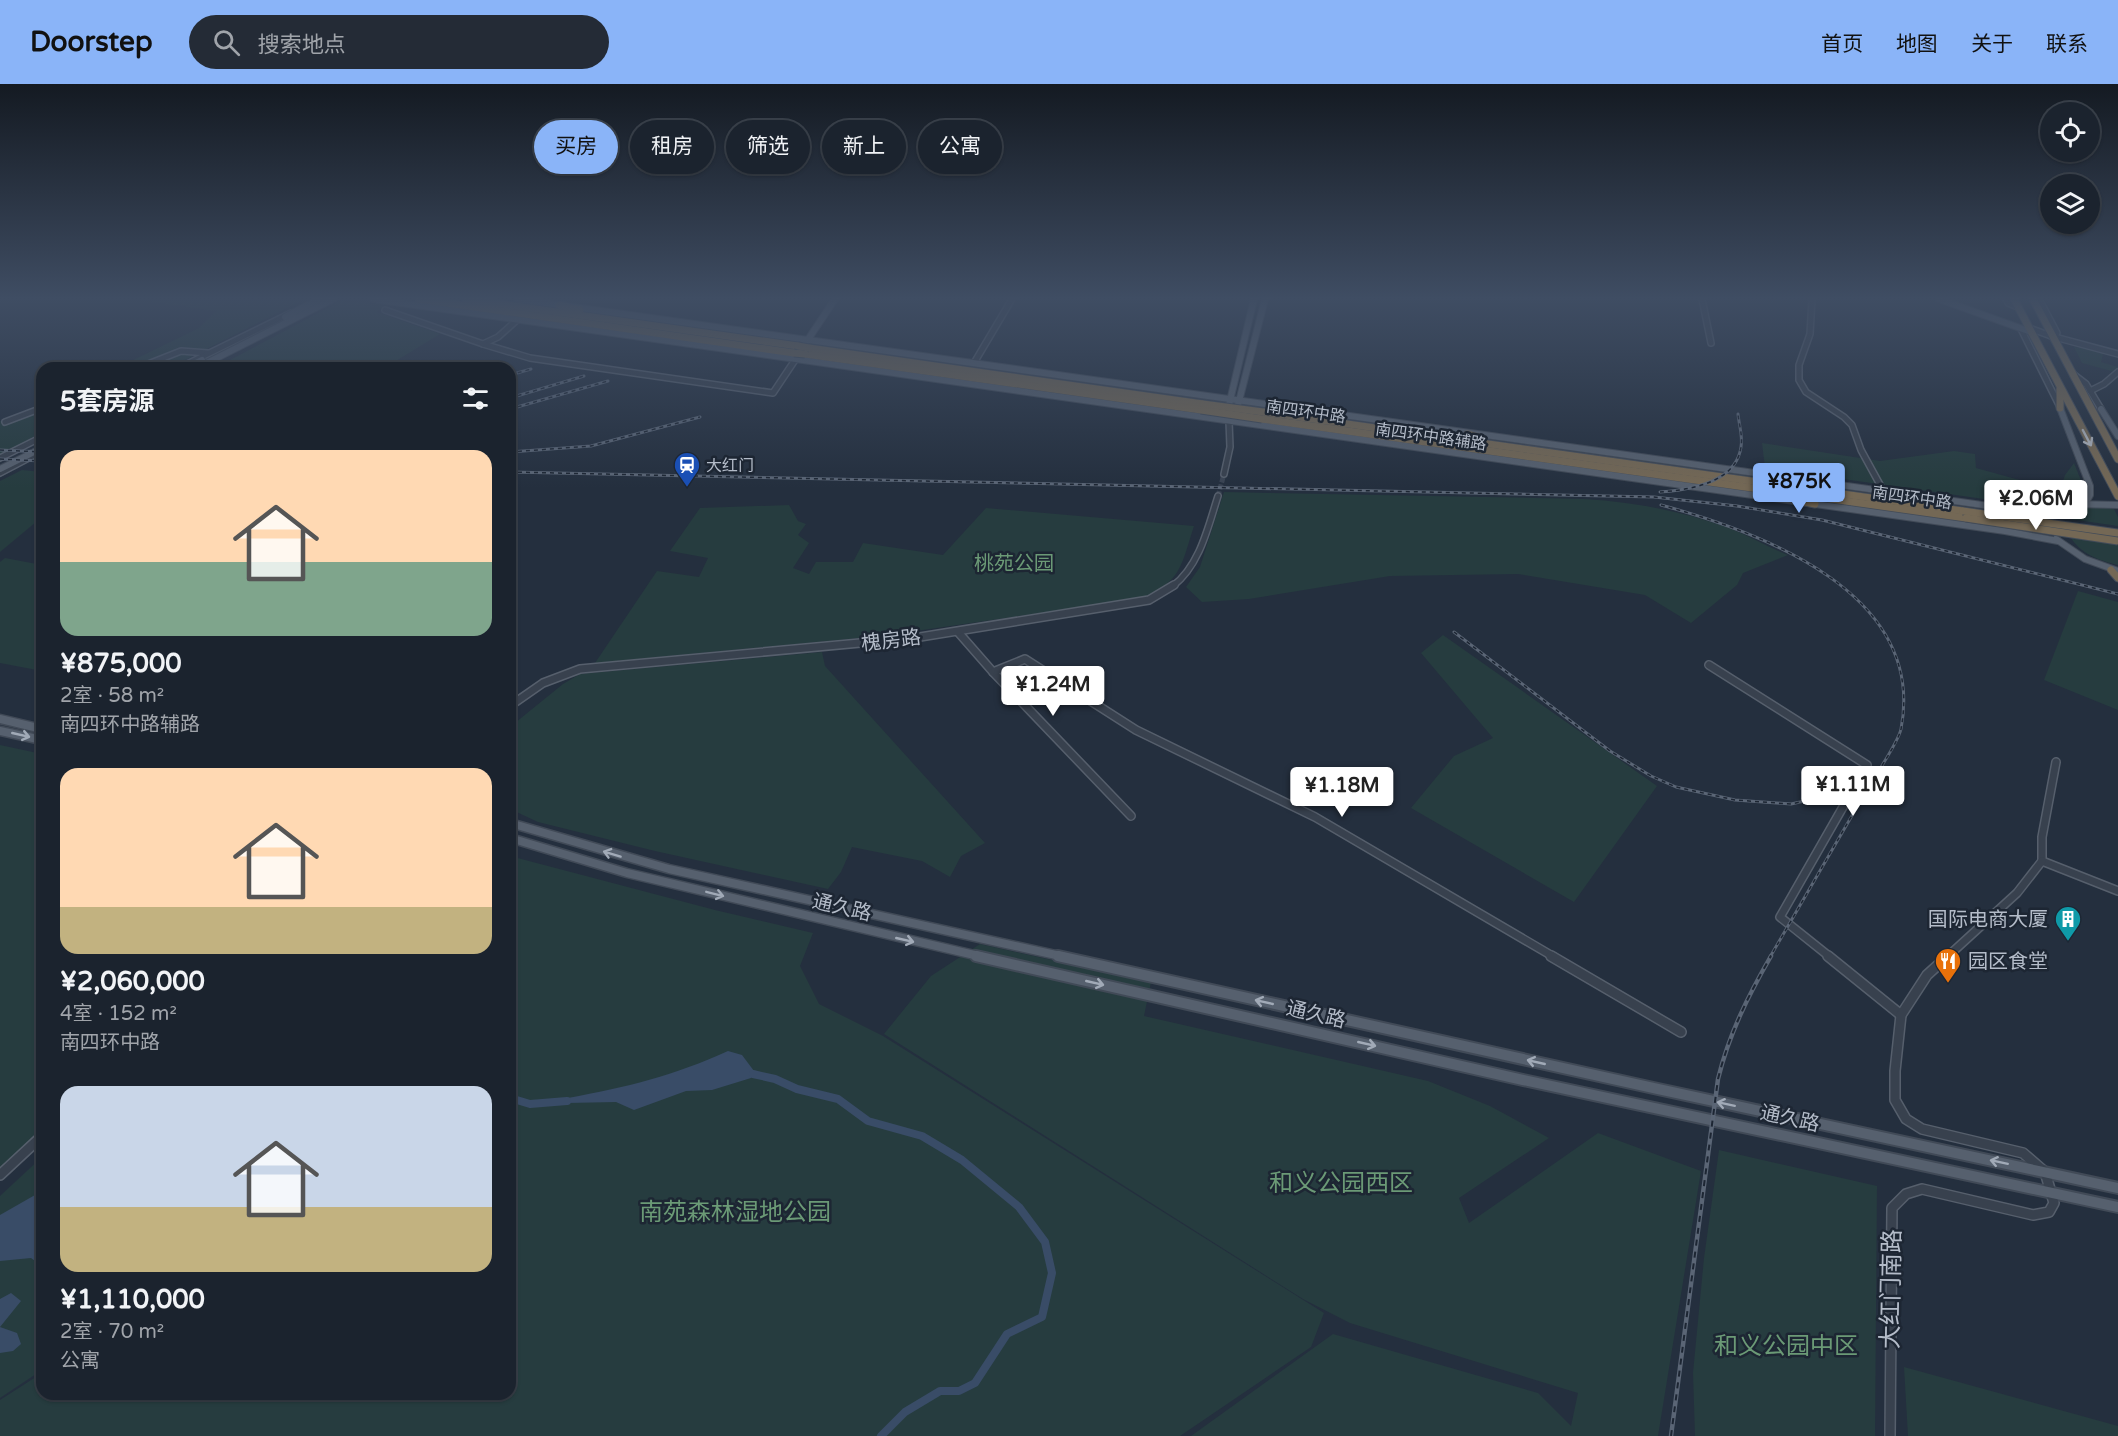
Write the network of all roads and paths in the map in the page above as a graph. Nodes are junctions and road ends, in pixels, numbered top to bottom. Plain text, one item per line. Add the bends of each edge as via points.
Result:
1 (561, 362) edge
2 (791, 362) edge
3 (833, 362) edge
4 (891, 362) edge
5 (911, 362) edge
6 (964, 362) edge
7 (1238, 362) edge
8 (1250, 362) edge
9 (1800, 362) edge
10 (2041, 362) edge
11 (2046, 362) edge
12 (2067, 362) edge
13 (974, 363) joint
14 (1034, 372) junction
15 (2118, 372) edge
16 (2073, 373) junction
17 (1007, 375) junction
18 (972, 384) junction
19 (1027, 385) junction
20 (2061, 386) junction
21 (2090, 391) junction
22 (1213, 398) junction
23 (1229, 400) junction
24 (1240, 402) junction
25 (1202, 407) junction
26 (2060, 408) junction
27 (2101, 409) joint
28 (36, 411) edge
29 (1263, 415) junction
30 (1207, 418) junction
31 (1229, 421) junction
32 (5, 422) dead end
33 (1467, 434) junction
34 (2118, 436) edge
35 (36, 442) edge
36 (1516, 448) junction
37 (36, 452) edge
38 (2118, 459) edge
39 (0, 461) edge
40 (1545, 466) junction
41 (0, 471) edge
42 (1643, 473) junction
43 (1224, 474) tunnel mouth
44 (1705, 474) junction
45 (1773, 477) junction
46 (1732, 486) junction
47 (1881, 492) junction
48 (2116, 493) edge
49 (1218, 496) tunnel mouth
50 (2086, 502) junction
51 (1815, 504) junction
52 (2118, 505) edge
53 (1965, 514) junction
54 (2047, 514) junction
55 (2118, 533) edge
56 (2058, 541) junction
57 (2118, 541) edge
58 (2115, 571) edge
59 (2118, 578) edge
60 (958, 632) junction
61 (1709, 665) dead end
62 (993, 672) junction
63 (516, 702) edge
64 (0, 719) edge
65 (36, 728) edge
66 (0, 731) edge
67 (36, 739) edge
68 (2056, 762) dead end
69 (1131, 816) dead end
70 (516, 825) edge
71 (516, 840) edge
72 (2042, 861) junction
73 (2118, 891) edge
74 (1901, 1015) junction
75 (1681, 1032) dead end
76 (36, 1142) edge
77 (2045, 1172) junction
78 (0, 1175) edge
79 (2118, 1188) edge
80 (2051, 1192) junction
81 (2118, 1207) edge
82 (1890, 1436) edge

1 - 2 street via 774,393
3 - 18 main road, 南四环中路辅路
4 - 19 highway, 南四环中路
5 - 17 highway, 南四环中路
6 - 13 main road, 南四环中路辅路
7 - 23 main road
8 - 24 main road
9 - 47 street via 1799,380 1806,392 1852,425
10 - 26 street
11 - 20 highway
12 - 16 highway
13 - 14 main road, 南四环中路辅路
14 - 17 highway
14 - 22 main road, 南四环中路辅路
15 - 21 street
16 - 21 street
16 - 38 highway
17 - 25 highway, 南四环中路
18 - 19 highway
18 - 30 main road, 南四环中路辅路
19 - 25 highway, 南四环中路
20 - 26 highway
20 -> 48 highway
21 - 27 street
22 - 23 main road, 南四环中路辅路
22 - 30 street
23 - 24 main road, 南四环中路辅路
23 - 31 main road
24 - 31 main road
24 - 33 main road, 南四环中路辅路
25 - 29 highway, 南四环中路, bridge
26 - 50 main road via 2090,486
27 - 34 main road
28 - 32 street
29 - 36 highway, 南四环中路
29 - 42 highway, 南四环中路
30 - 31 main road, 南四环中路辅路
31 - 40 main road, 南四环中路辅路
31 - 43 street via 1230,447
33 - 36 highway
33 - 45 main road, 南四环中路辅路
35 - 39 main road
36 - 44 highway, 南四环中路
37 - 41 main road
40 - 42 highway
40 - 51 main road, 南四环中路辅路
42 - 46 highway, 南四环中路
44 - 45 highway
44 - 53 highway, 南四环中路
45 - 47 main road, 南四环中路辅路
46 - 51 highway
46 - 53 highway, 南四环中路
47 - 54 main road, 南四环中路辅路
49 - 60 street, 槐房路 via 1193,566 1156,597 1140,603
50 - 52 main road
50 - 54 main road via 2061,506
51 - 56 main road, 南四环中路辅路
53 - 55 highway, 南四环中路, bridge
53 - 57 highway, 南四环中路, bridge
54 - 56 main road via 2046,521
56 - 58 main road
58 - 59 highway
60 - 62 street
60 - 63 street, 槐房路 via 580,669 538,685
61 - 74 street via 1867,765 1780,917
62 - 69 street
62 - 75 street via 1025,659 1136,730 1315,817
64 - 65 main road
66 -> 67 main road
68 - 72 street via 2042,837
77 -> 70 main road, 通久路 via 669,869
71 -> 80 main road, 通久路 via 627,873 826,922 1523,1080
72 - 73 street
72 - 74 street via 2017,893 1927,975
74 - 77 street via 1895,1100 1906,1119 1922,1129 2023,1153
76 - 78 street
77 - 79 main road, 通久路
77 - 80 street
80 - 81 main road, 通久路
80 - 82 street, 大红门南路 via 2054,1203 2049,1212 2032,1215 1922,1189 1906,1194 1892,1208

